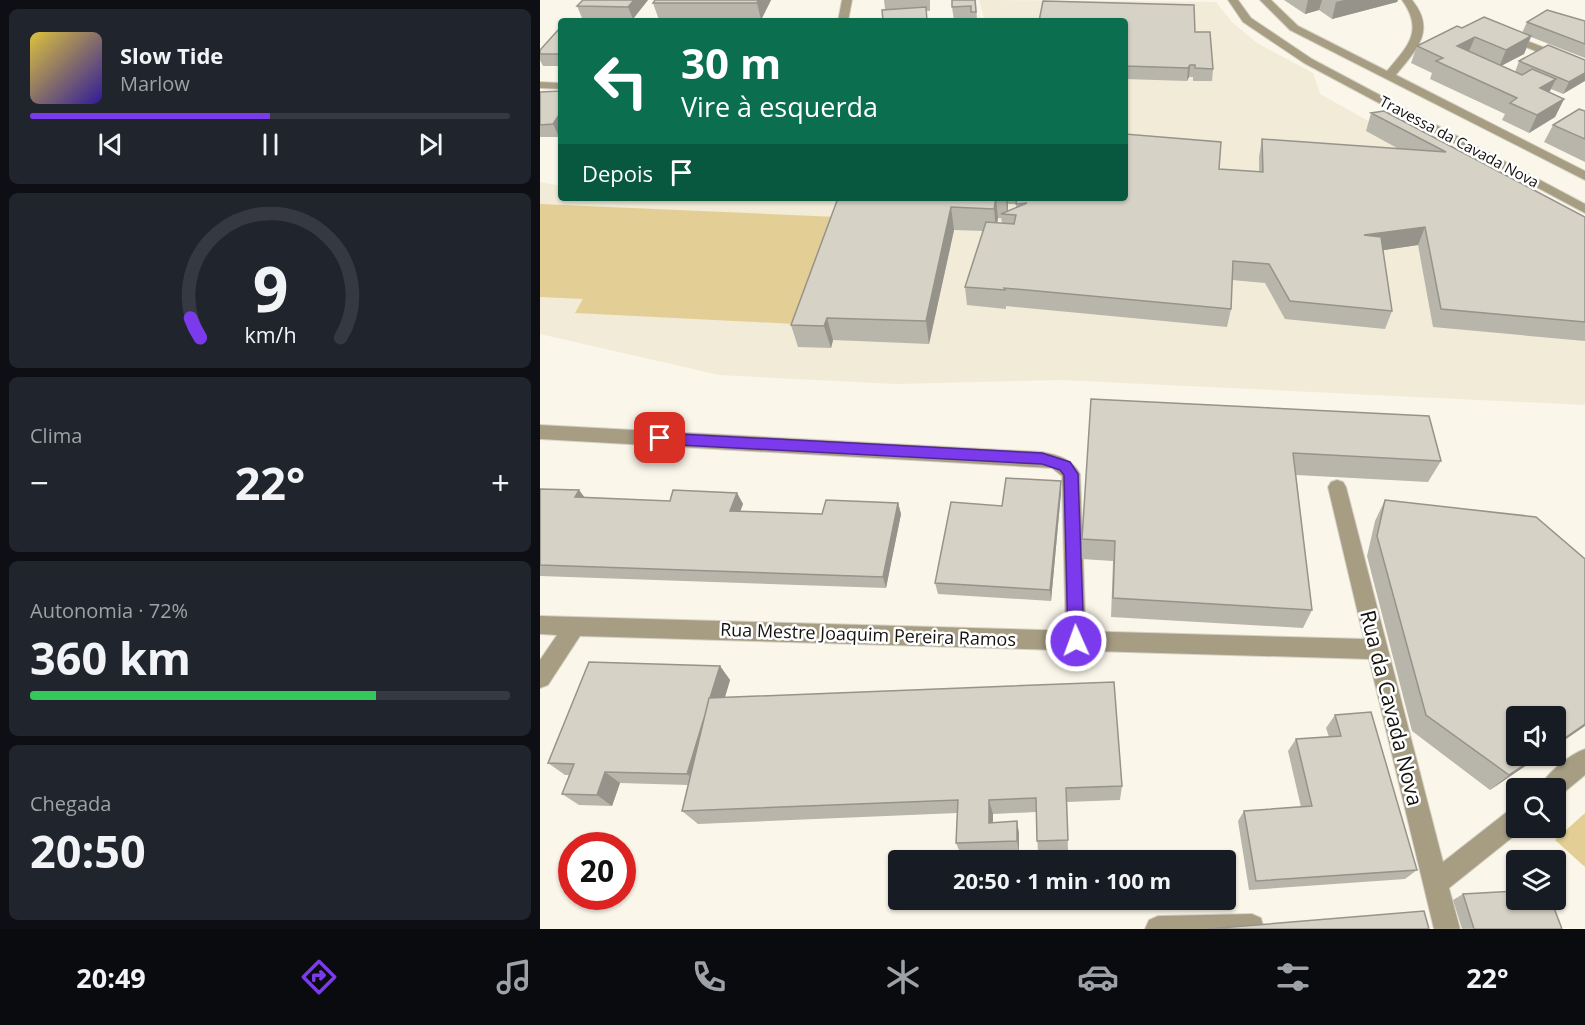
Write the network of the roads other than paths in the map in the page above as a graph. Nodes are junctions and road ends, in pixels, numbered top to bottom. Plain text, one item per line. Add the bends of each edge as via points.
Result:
1 (847, 0) edge
2 (1233, 0) edge
3 (1265, 0) edge
4 (1407, 0) edge
5 (844, 18) edge
6 (1494, 31) edge
7 (1362, 63) junction
8 (1585, 67) edge
9 (1333, 75) junction
10 (1388, 77) junction
11 (540, 85) edge
12 (558, 86) edge
13 (1585, 176) edge
14 (1585, 209) edge
15 (540, 432) edge
16 (1337, 487) edge
17 (540, 625) edge
18 (574, 627) junction
19 (1076, 641) junction
20 (1377, 649) junction
21 (540, 678) edge
22 (1585, 760) edge
23 (1564, 778) edge
24 (1506, 827) edge
25 (1435, 884) junction
26 (1438, 924) edge
27 (1278, 926) edge
28 (1158, 929) edge

1 - 5 street
2 - 9 street, Travessa da Cavada Nova via 1247,20
3 - 7 street, Travessa da Cavada Nova via 1294,28
4 - 10 street via 1420,24 1419,37
6 - 8 street
7 - 9 street
7 - 10 street, Travessa da Cavada Nova
9 - 14 street, Travessa da Cavada Nova
10 - 13 street, Travessa da Cavada Nova
11 - 12 street
15 - 19 street via 1056,462 1071,474
16 - 20 street, Rua da Cavada Nova
17 - 18 street, Rua Mestre Joaquim Pereira Ramos
18 - 19 street, Rua Mestre Joaquim Pereira Ramos
18 - 21 street
19 - 20 street, Rua Mestre Joaquim Pereira Ramos
20 - 25 street, Rua da Cavada Nova
22 - 23 street
24 - 25 street
25 - 26 street, Rua da Cavada Nova
27 - 28 street

